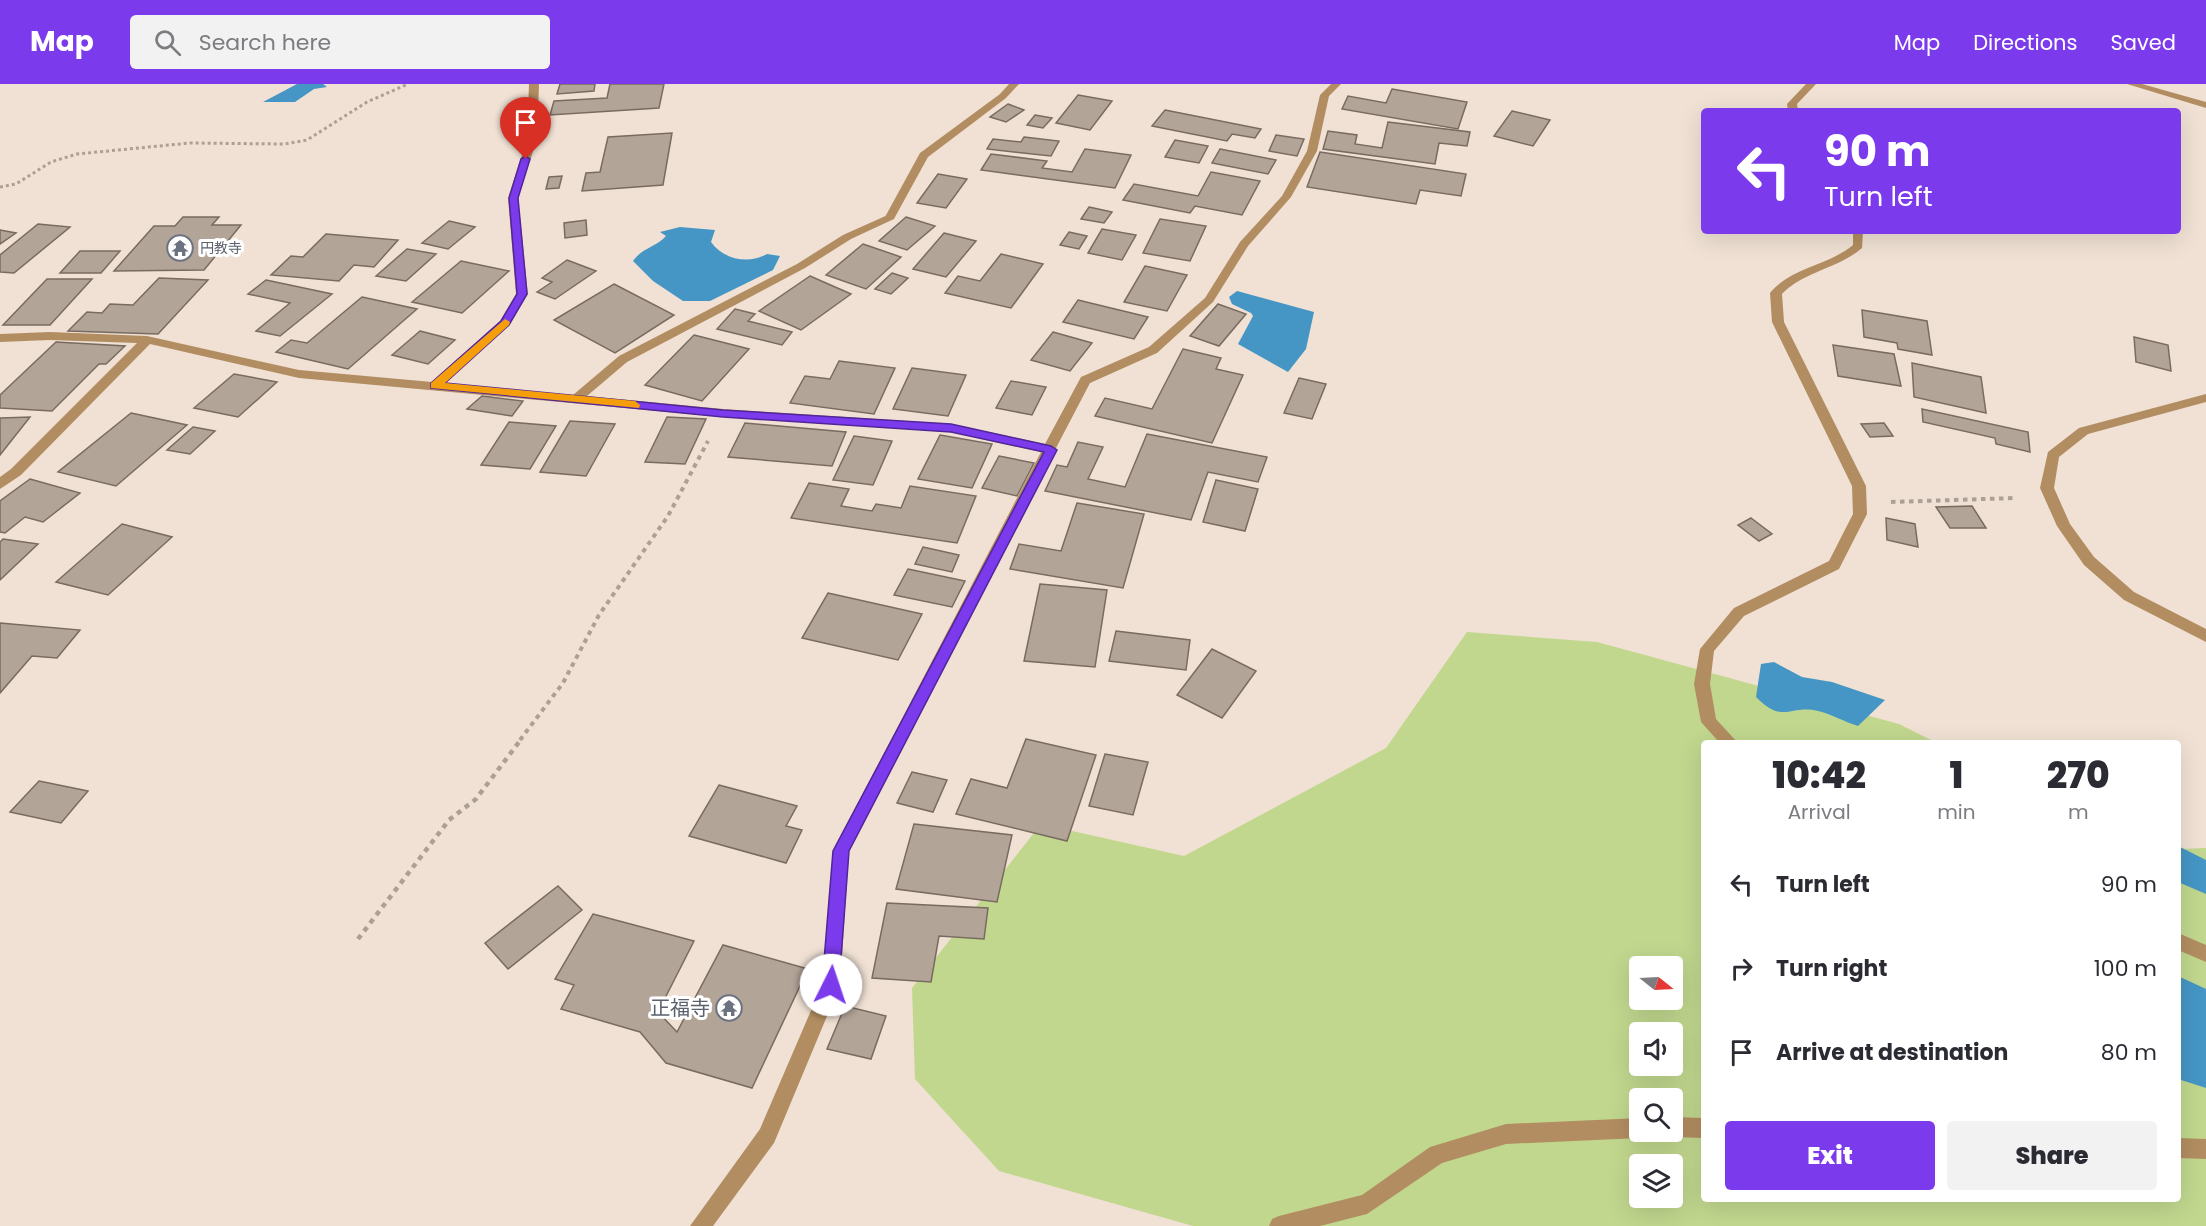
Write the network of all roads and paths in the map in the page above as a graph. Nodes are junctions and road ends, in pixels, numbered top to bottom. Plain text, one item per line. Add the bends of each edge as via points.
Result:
1 (408, 84) edge
2 (534, 84) edge
3 (1014, 84) edge
4 (1336, 84) edge
5 (1812, 84) edge
6 (2132, 84) edge
7 (2206, 105) edge
8 (1793, 108) edge
9 (0, 187) edge
10 (1858, 234) edge
11 (0, 338) edge
12 (147, 340) junction
13 (435, 386) junction
14 (2206, 398) edge
15 (576, 399) junction
16 (723, 413) junction
17 (1051, 450) junction
18 (0, 484) edge
19 (2047, 488) junction
20 (1860, 493) junction
21 (2206, 636) edge
22 (1727, 740) edge
23 (358, 939) dead end
24 (2181, 942) edge
25 (2206, 954) edge
26 (1683, 1127) edge
27 (1629, 1128) edge
28 (1701, 1128) edge
29 (2181, 1148) edge
30 (2206, 1149) edge
31 (700, 1226) edge
32 (1279, 1226) edge

1 - 9 path via 367,102 307,140 285,144 190,142 76,154 51,162 16,184
2 - 13 street via 532,139 513,198 522,294 505,323
3 - 15 street via 924,154 890,217 623,359
4 - 17 street via 1325,95 1312,151 1286,197 1244,244 1209,300 1153,350 1085,380
5 - 8 street
6 - 7 street
10 - 20 street via 1858,246 1846,258 1785,280 1776,293 1778,321
11 - 12 street
12 - 13 street via 299,374
12 - 18 street
13 - 15 street
14 - 19 street via 2084,431 2053,455
15 - 16 street
16 - 17 street via 951,428
16 - 23 path via 668,516 599,615 563,683 476,799 449,820
17 - 31 street via 841,851 831,985 767,1136
19 - 20 path via 2026,498 1902,503
19 - 21 street via 2064,526 2090,561 2129,596
20 - 22 street via 1860,514 1834,565 1739,612 1707,649 1702,684 1709,722
24 - 25 street
26 - 28 street
27 - 32 street via 1506,1134 1437,1154 1367,1204
29 - 30 street

